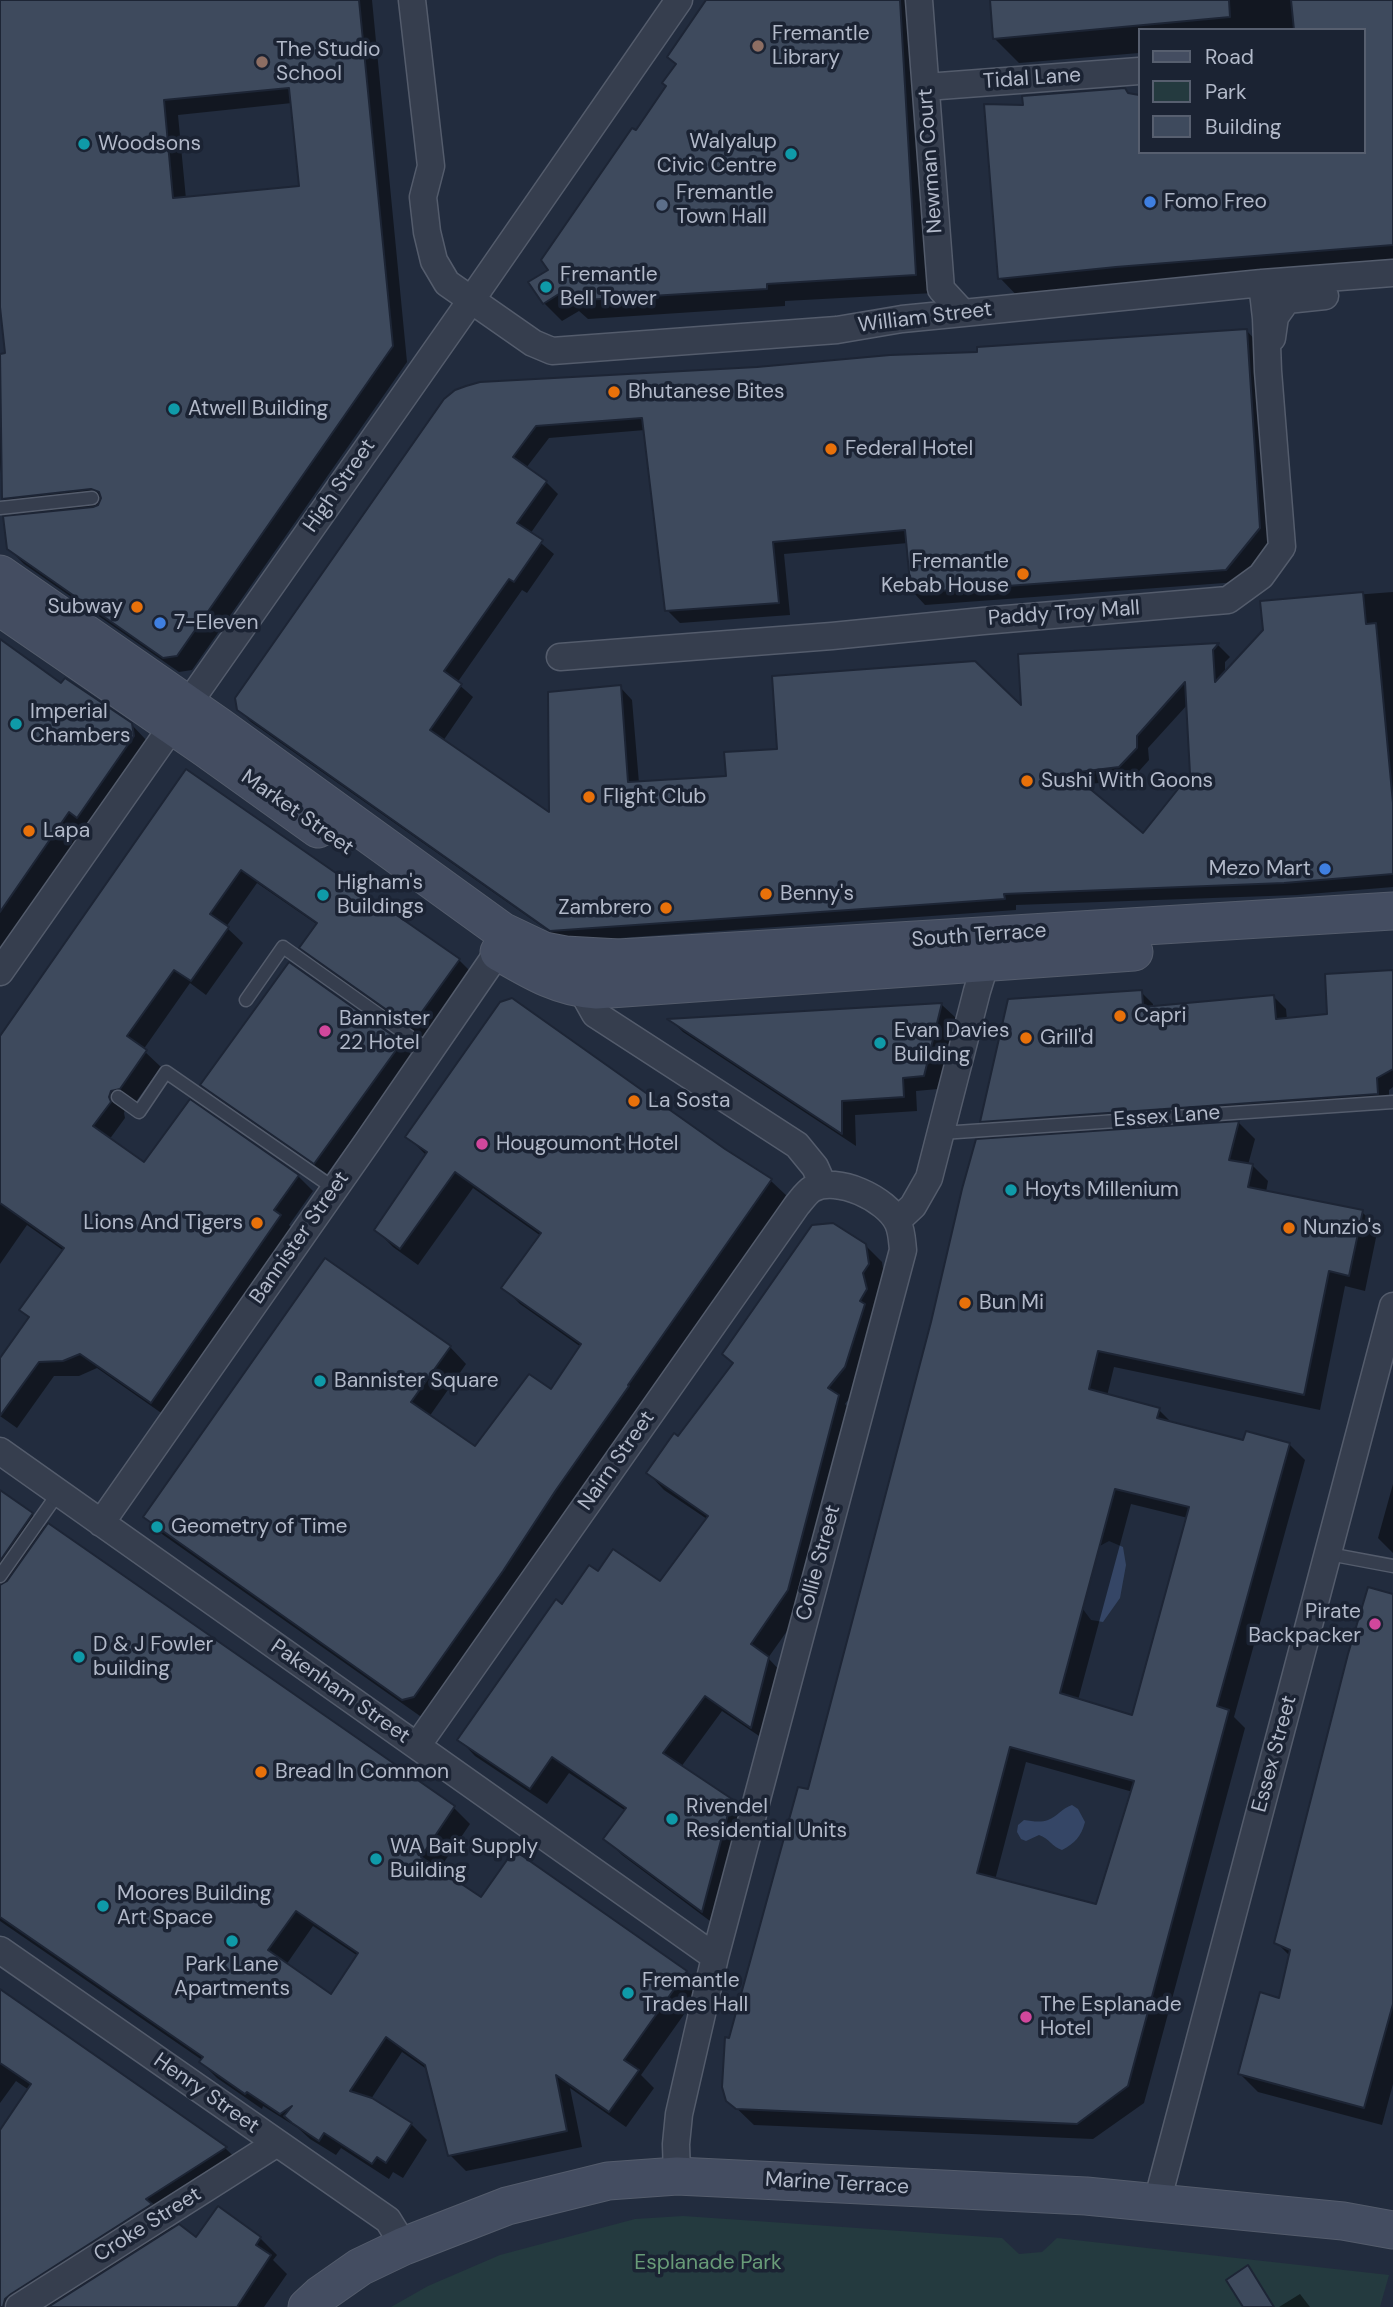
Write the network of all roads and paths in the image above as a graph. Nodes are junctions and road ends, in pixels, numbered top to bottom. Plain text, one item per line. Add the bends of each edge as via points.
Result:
1 (412, 0) edge
2 (678, 0) edge
3 (919, 0) edge
4 (1138, 71) edge
5 (926, 87) junction
6 (1393, 273) edge
7 (1262, 283) junction
8 (1393, 291) edge
9 (471, 299) junction
10 (963, 313) junction
11 (1268, 360) junction
12 (92, 498) dead end
13 (0, 508) edge
14 (0, 574) edge
15 (0, 607) edge
16 (559, 657) dead end
17 (180, 715) junction
18 (1393, 911) edge
19 (1393, 934) edge
20 (498, 952) junction
21 (565, 955) joint
22 (986, 962) junction
23 (0, 972) edge
24 (581, 989) junction
25 (246, 1000) dead end
26 (430, 1051) junction
27 (118, 1097) dead end
28 (1393, 1102) edge
29 (942, 1133) junction
30 (823, 1185) junction
31 (335, 1189) junction
32 (897, 1221) junction
33 (1393, 1306) edge
34 (0, 1451) edge
35 (59, 1492) junction
36 (101, 1523) junction
37 (1329, 1554) junction
38 (1393, 1566) edge
39 (0, 1576) edge
40 (417, 1746) junction
41 (0, 1950) edge
42 (715, 1957) junction
43 (277, 2143) junction
44 (677, 2176) junction
45 (1157, 2202) junction
46 (1393, 2230) edge
47 (404, 2246) junction
48 (19, 2307) edge
49 (307, 2307) edge

1 - 9 street, William Street via 431,166 423,197 430,251 447,283
2 - 9 street, High Street
3 - 5 street, Newman Court
4 - 5 street, Tidal Lane
5 - 10 street, Newman Court via 942,289
6 - 7 street, William Street
7 - 10 street, William Street
7 - 11 street, Paddy Troy Mall
8 - 11 street via 1287,300 1275,317
9 - 10 street, William Street via 533,343 552,351 837,330
9 - 17 street, High Street
11 - 16 street, Paddy Troy Mall via 1282,547 1261,576 1228,600
12 - 13 lane
14 - 17 street, Market Street
15 - 17 street, Market Street
17 - 20 street, Market Street via 327,836
17 - 21 street, Market Street via 502,931
17 - 23 street, High Street
18 - 21 street, South Terrace via 620,958
19 - 22 street, South Terrace
20 - 24 street, Market Street via 545,979
20 - 26 street, Bannister Street
22 - 24 street, South Terrace
22 - 29 street
24 - 30 street via 595,1014 797,1145
25 - 26 lane via 283,947
26 - 31 street, Bannister Street
27 - 31 lane via 139,1112 166,1072
28 - 29 lane, Essex Lane
29 - 32 street via 929,1178 913,1206
30 - 32 street via 844,1185 863,1193
30 - 40 street, Nairn Street via 811,1189 797,1205
31 - 36 street, Bannister Street
32 - 42 street, Collie Street via 902,1250
33 - 37 street, Essex Street
34 - 35 street, Pakenham Street
35 - 36 street, Pakenham Street
35 - 39 lane
36 - 40 street, Pakenham Street
37 - 38 lane
37 - 45 street, Essex Street
40 - 42 street, Pakenham Street
41 - 43 street, Henry Street
42 - 44 street, Collie Street via 679,2114
43 - 47 street, Henry Street via 388,2220
43 - 48 street, Croke Street
44 - 45 street, Marine Terrace
44 - 47 street, Marine Terrace via 608,2181 507,2206
45 - 46 street, Marine Terrace
47 - 49 street, Marine Terrace via 360,2267

